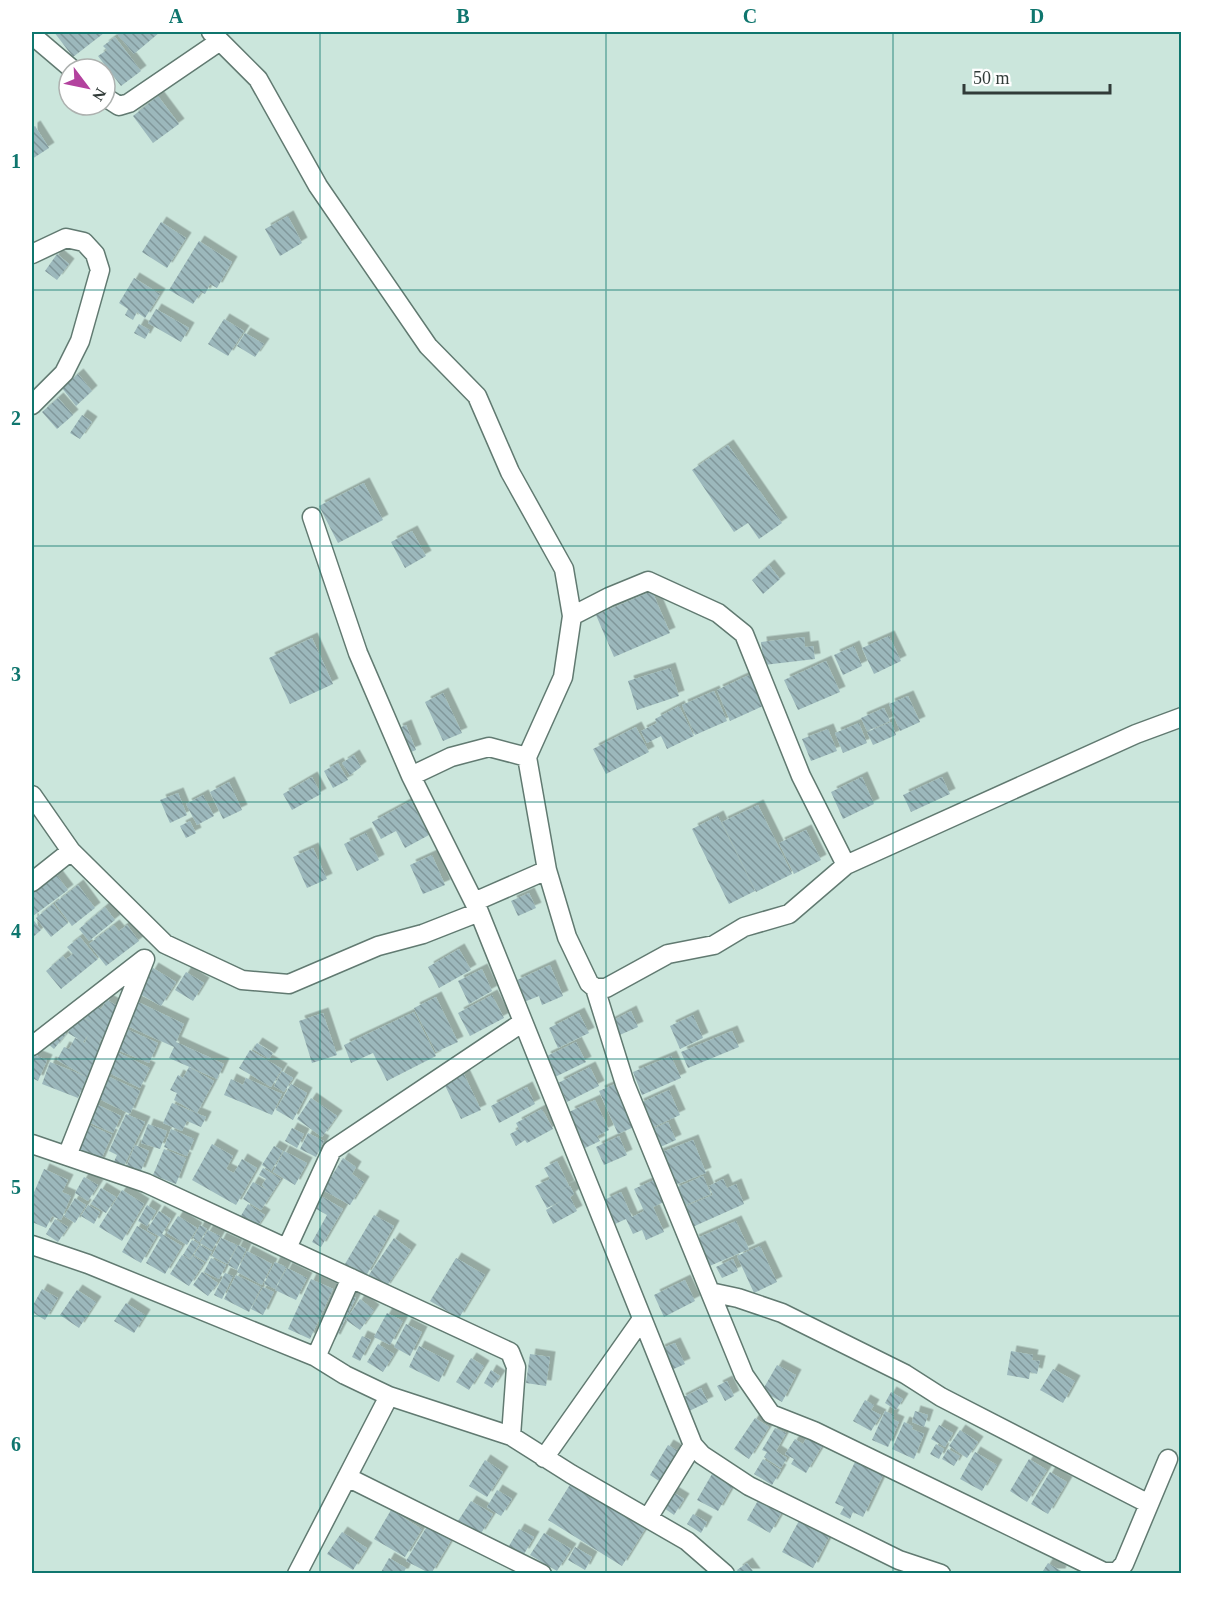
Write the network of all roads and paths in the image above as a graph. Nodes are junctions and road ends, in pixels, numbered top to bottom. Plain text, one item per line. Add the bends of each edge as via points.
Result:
1 (32, 35) edge
2 (215, 36) edge
3 (58, 57) edge
4 (117, 105) edge
5 (32, 254) edge
6 (32, 405) edge
7 (312, 517) dead end
8 (572, 616) junction
9 (1182, 717) edge
10 (527, 757) junction
11 (411, 776) junction
12 (32, 795) edge
13 (71, 851) junction
14 (846, 865) junction
15 (547, 870) junction
16 (32, 882) edge
17 (477, 907) junction
18 (165, 944) junction
19 (145, 959) junction
20 (595, 988) junction
21 (523, 1022) junction
22 (32, 1046) edge
23 (32, 1144) edge
24 (67, 1156) junction
25 (32, 1245) edge
26 (287, 1248) junction
27 (351, 1278) junction
28 (710, 1292) junction
29 (642, 1319) junction
30 (316, 1358) junction
31 (389, 1396) junction
32 (511, 1436) junction
33 (693, 1445) junction
34 (544, 1458) junction
35 (1168, 1459) dead end
36 (347, 1477) junction
37 (1149, 1504) junction
38 (648, 1518) junction
39 (893, 1567) edge
40 (297, 1574) edge
41 (542, 1574) edge
42 (725, 1574) edge
43 (941, 1574) edge

1 - 3 street
2 - 4 street via 129,104
2 - 8 street via 258,79 318,186 428,346 477,396 510,472 564,569
5 - 6 street via 66,238 84,242 95,254 100,270 80,341 64,373
7 - 11 street via 358,653
8 - 10 street via 564,677
8 - 14 street via 648,581 718,613 744,634 801,776
9 - 14 street
10 - 11 street via 489,747 451,757
10 - 15 street
11 - 17 street
12 - 13 street
13 - 16 street
13 - 18 street
14 - 20 street via 789,914 744,927 714,945 668,954 606,988
15 - 17 street
15 - 20 street via 567,937
17 - 18 street via 423,934 378,946 289,984 242,980
17 - 21 street
18 - 19 street
19 - 22 street
19 - 24 street
20 - 28 street via 625,1084
21 - 26 street via 332,1150
21 - 29 street
23 - 24 street
24 - 26 street via 146,1183
25 - 30 street via 88,1264
26 - 27 street
27 - 30 street
27 - 32 street via 510,1352 516,1367
28 - 37 street via 782,1313
28 - 37 street via 744,1375 771,1414 814,1431 1104,1572 1117,1572 1124,1564
29 - 33 street
29 - 34 street
30 - 31 street
31 - 32 street
31 - 36 street
32 - 34 street
33 - 38 street
33 - 39 street via 749,1486
34 - 38 street
35 - 37 street
36 - 40 street
36 - 41 street
38 - 42 street via 687,1541
39 - 43 street

